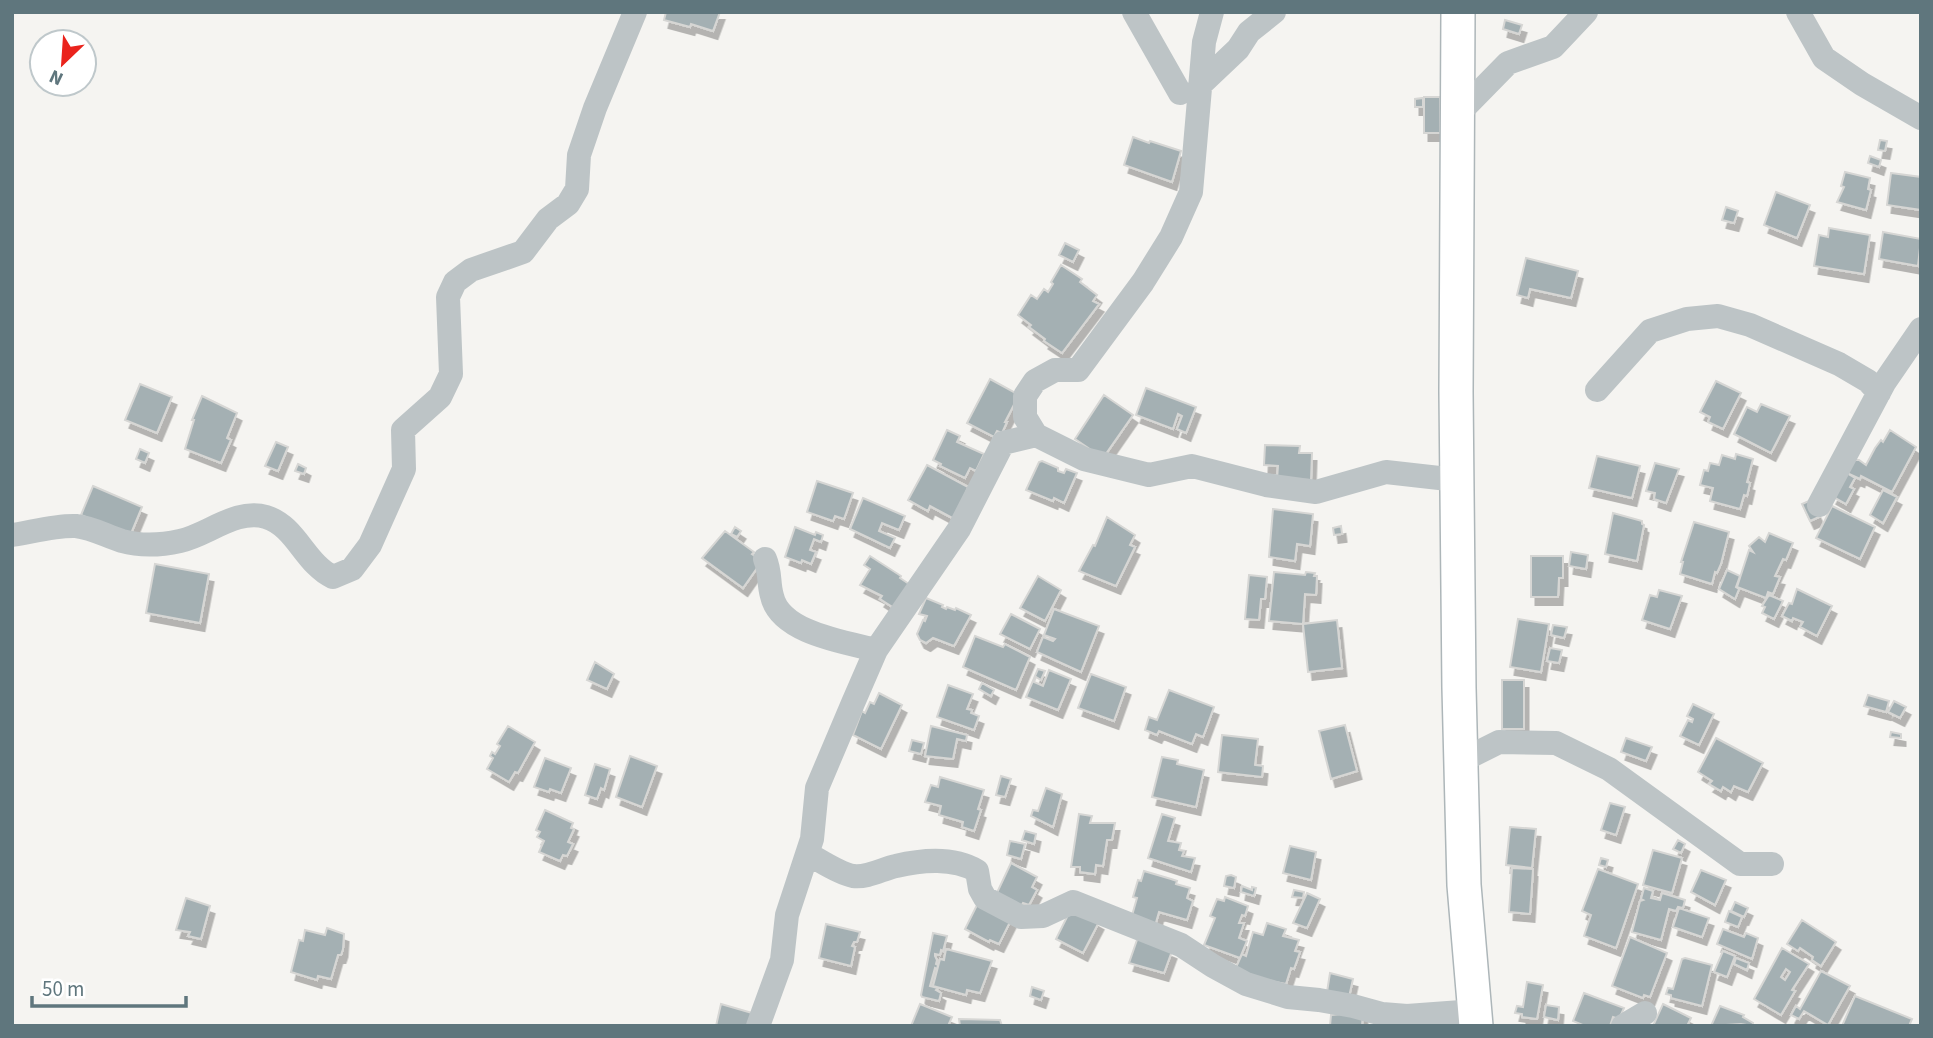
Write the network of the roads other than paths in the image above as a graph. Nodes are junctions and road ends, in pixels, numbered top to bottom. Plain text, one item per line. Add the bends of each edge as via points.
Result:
1 (635, 12) edge
2 (1134, 12) edge
3 (1212, 12) edge
4 (1274, 12) edge
5 (1458, 12) edge
6 (1586, 12) edge
7 (1798, 12) edge
8 (1190, 89) junction
9 (1458, 114) junction
10 (1921, 118) edge
11 (1921, 329) edge
12 (1597, 390) dead end
13 (1879, 393) junction
14 (1036, 436) junction
15 (1457, 480) junction
16 (1819, 505) dead end
17 (12, 536) edge
18 (765, 558) dead end
19 (876, 650) junction
20 (1461, 761) junction
21 (808, 854) junction
22 (1772, 864) dead end
23 (1645, 1013) dead end
24 (1475, 1018) edge
25 (758, 1026) edge
26 (1623, 1026) edge

1 - 17 street via 591,120 579,155 577,189 568,204 548,219 523,252 471,270 455,282 448,297 451,374 440,397 404,430 404,469 370,545 352,569 333,577 320,571 286,530 267,517 244,515 182,541 148,545 74,526
2 - 8 street
3 - 8 street
4 - 8 street
5 - 9 main road
6 - 9 street via 1553,47 1508,64
7 - 10 street via 1824,58
8 - 14 street via 1191,192 1171,237 1143,282 1078,369 1055,370 1035,381 1025,396 1025,417
9 - 15 main road
11 - 13 street
12 - 13 street via 1650,331 1687,319 1718,316 1839,363
13 - 16 street
14 - 15 street via 1084,459 1149,475 1192,466 1316,492 1386,472
14 - 19 street via 1003,443 959,529
15 - 20 main road
18 - 19 street via 771,596 784,617 805,630
19 - 21 street via 817,788
20 - 22 street via 1499,742 1556,743 1609,769 1740,864
20 - 24 main road via 1464,885
21 - 24 street via 853,876 916,863 967,865 977,871 985,898 1021,917 1044,916 1073,902 1181,945 1246,984 1287,997 1382,1014
21 - 25 street via 787,915 782,960
23 - 26 street

